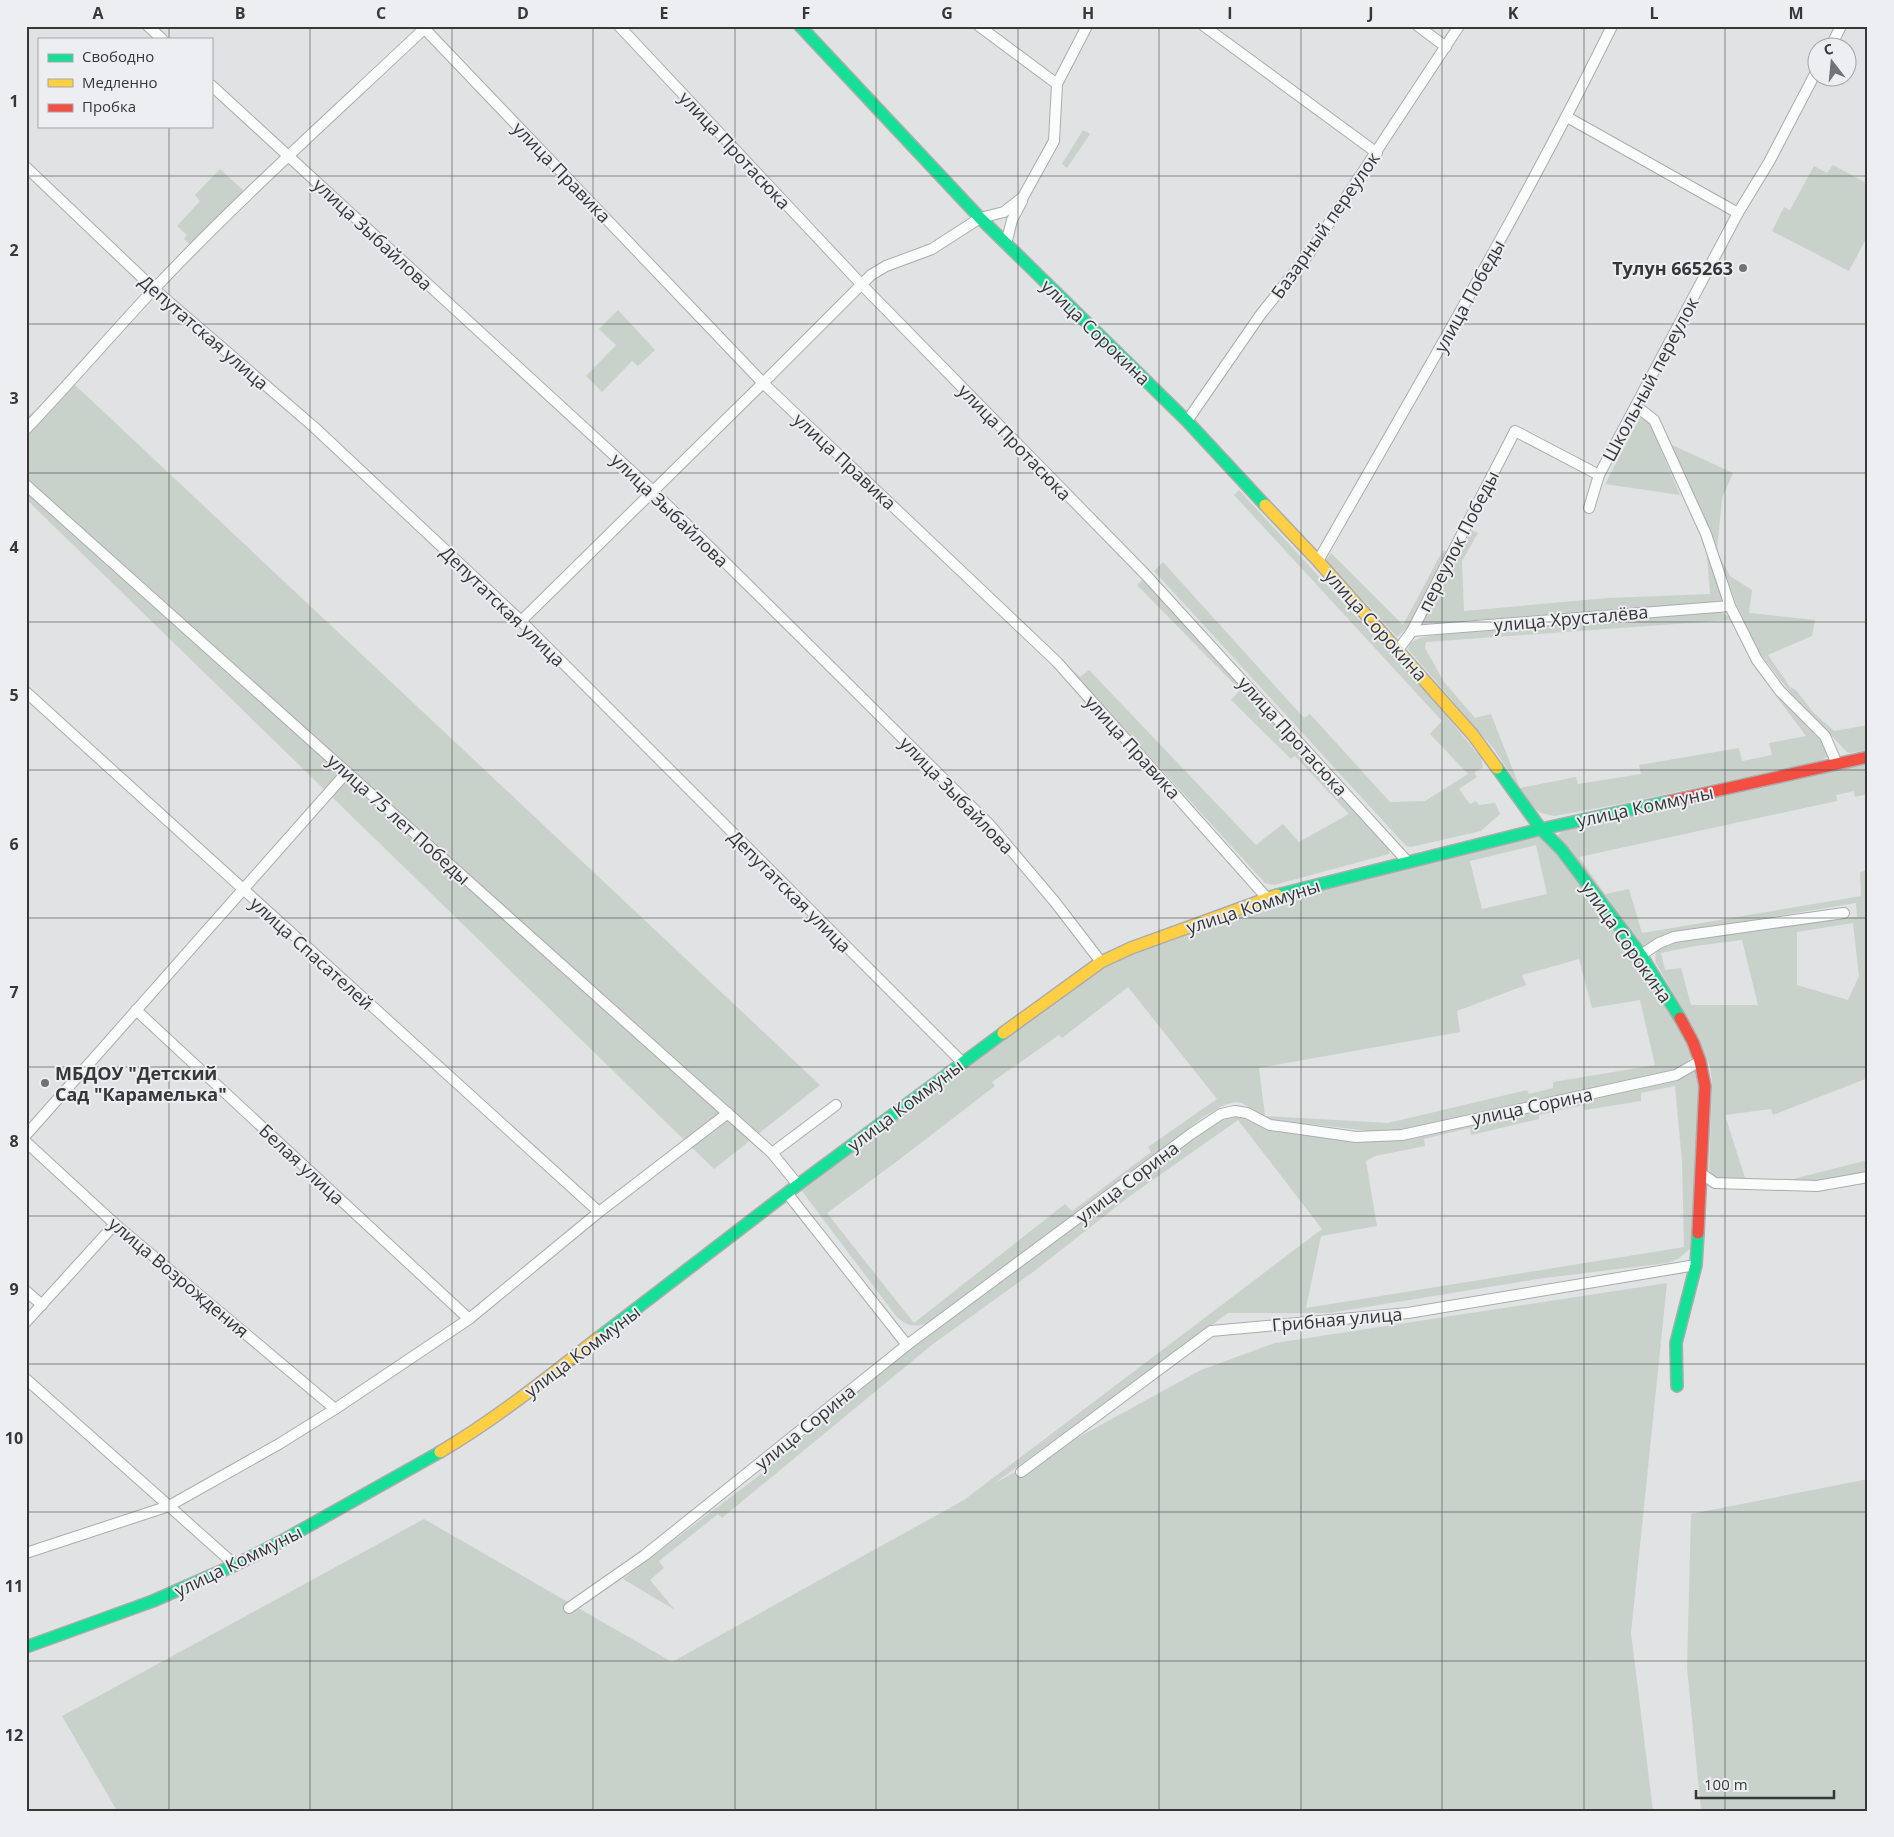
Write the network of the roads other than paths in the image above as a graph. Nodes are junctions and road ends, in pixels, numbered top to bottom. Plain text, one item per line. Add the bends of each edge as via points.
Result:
1 (148, 26) edge
2 (619, 26) edge
3 (800, 26) edge
4 (979, 26) edge
5 (1087, 26) edge
6 (1204, 26) edge
7 (1418, 26) edge
8 (1460, 26) edge
9 (1612, 26) edge
10 (1841, 26) edge
11 (425, 27) edge
12 (161, 38) edge
13 (1835, 38) edge
14 (1446, 47) junction
15 (1057, 84) junction
16 (212, 86) edge
17 (1808, 88) edge
18 (1567, 117) junction
19 (1377, 153) junction
20 (288, 156) junction
21 (26, 167) edge
22 (1024, 198) junction
23 (1738, 213) junction
24 (980, 218) junction
25 (1006, 244) junction
26 (862, 285) junction
27 (154, 289) junction
28 (763, 383) junction
29 (1636, 406) junction
30 (1187, 420) junction
31 (26, 429) edge
32 (1515, 431) joint
33 (1599, 475) junction
34 (26, 485) edge
35 (652, 491) junction
36 (1589, 508) dead end
37 (1318, 561) junction
38 (1730, 606) junction
39 (521, 621) junction
40 (1412, 631) junction
41 (1398, 650) junction
42 (26, 692) edge
43 (1868, 757) edge
44 (1838, 764) junction
45 (347, 772) junction
46 (1542, 829) junction
47 (1408, 861) junction
48 (242, 889) junction
49 (1267, 898) junction
50 (1844, 913) dead end
51 (1641, 955) junction
52 (1101, 962) junction
53 (136, 1010) junction
54 (1700, 1061) junction
55 (962, 1062) junction
56 (836, 1105) dead end
57 (728, 1113) junction
58 (26, 1135) edge
59 (26, 1142) edge
60 (772, 1153) junction
61 (1702, 1174) junction
62 (1868, 1177) edge
63 (798, 1185) junction
64 (787, 1194) junction
65 (599, 1212) junction
66 (115, 1224) junction
67 (1696, 1265) junction
68 (26, 1291) edge
69 (42, 1305) junction
70 (469, 1319) junction
71 (26, 1322) edge
72 (907, 1345) junction
73 (26, 1379) edge
74 (1677, 1386) dead end
75 (335, 1409) junction
76 (1020, 1472) dead end
77 (168, 1506) junction
78 (26, 1553) edge
79 (236, 1565) junction
80 (569, 1608) dead end
81 (26, 1646) edge

1 - 12 street
2 - 26 street, улица Протасюка
3 - 24 street, улица Сорокина
4 - 15 street
5 - 15 street
6 - 19 street
7 - 14 street
8 - 14 street, Базарный переулок
9 - 18 street, улица Победы
10 - 13 street
11 - 20 street
11 - 28 street, улица Правика
14 - 19 street, Базарный переулок
15 - 22 street via 1054,141
16 - 20 street, улица Зыбайлова
17 - 23 street, Школьный переулок
18 - 23 street
18 - 37 street, улица Победы
19 - 30 street, Базарный переулок via 1308,255 1261,314
20 - 27 street
20 - 35 street, улица Зыбайлова
21 - 27 street, Депутатская улица
22 - 24 street via 1004,212
22 - 25 street via 1012,220
23 - 29 street, Школьный переулок
24 - 25 street, улица Сорокина
24 - 26 street via 932,249 877,270
25 - 30 street, улица Сорокина
26 - 28 street
26 - 47 street, улица Протасюка via 1145,574
27 - 31 street
27 - 39 street, Депутатская улица via 314,427
28 - 35 street
28 - 49 street, улица Правика via 1057,662
29 - 33 street, Школьный переулок
29 - 38 street via 1654,420 1706,534
30 - 37 street, улица Сорокина
32 - 33 street, Школьный переулок
32 - 40 street, переулок Победы
33 - 36 street, Школьный переулок
34 - 45 street, улица 75 лет Победы
35 - 39 street
35 - 52 street, улица Зыбайлова via 989,824
37 - 41 street, улица Сорокина
38 - 40 street, улица Хрусталёва
38 - 44 street via 1763,670 1826,736
39 - 55 street, Депутатская улица
40 - 41 street, переулок Победы
41 - 46 street, улица Сорокина via 1473,735
42 - 48 street, улица Спасателей
43 - 44 street, улица Коммуны
44 - 46 street, улица Коммуны
45 - 48 street
45 - 57 street, улица 75 лет Победы
46 - 47 street, улица Коммуны
46 - 51 street, улица Сорокина via 1561,849
47 - 49 street, улица Коммуны
48 - 53 street
48 - 65 street, улица Спасателей
49 - 52 street, улица Коммуны
50 - 51 street via 1674,937
51 - 54 street, улица Сорокина via 1687,1032
52 - 55 street, улица Коммуны
53 - 58 street
53 - 70 street, Белая улица
54 - 61 street, улица Сорокина via 1706,1094
54 - 72 street, улица Сорина via 1676,1075 1402,1135 1356,1137 1270,1125 1241,1111 1221,1114
55 - 63 street, улица Коммуны
56 - 60 street
57 - 60 street, улица 75 лет Победы
57 - 65 street
59 - 66 street, улица Возрождения
60 - 63 street, улица 75 лет Победы
61 - 62 street via 1715,1183 1818,1186
61 - 67 street, улица Сорокина
63 - 64 street, улица Коммуны
64 - 72 street
64 - 79 street, улица Коммуны via 466,1437
65 - 70 street
66 - 69 street
66 - 75 street, улица Возрождения
67 - 74 street, улица Сорокина via 1676,1343
67 - 76 street, Грибная улица via 1408,1312 1211,1331
68 - 69 street
69 - 71 street
70 - 75 street
72 - 80 street, улица Сорина via 645,1555
73 - 77 street
75 - 77 street
77 - 78 street
77 - 79 street
79 - 81 street, улица Коммуны via 153,1601

